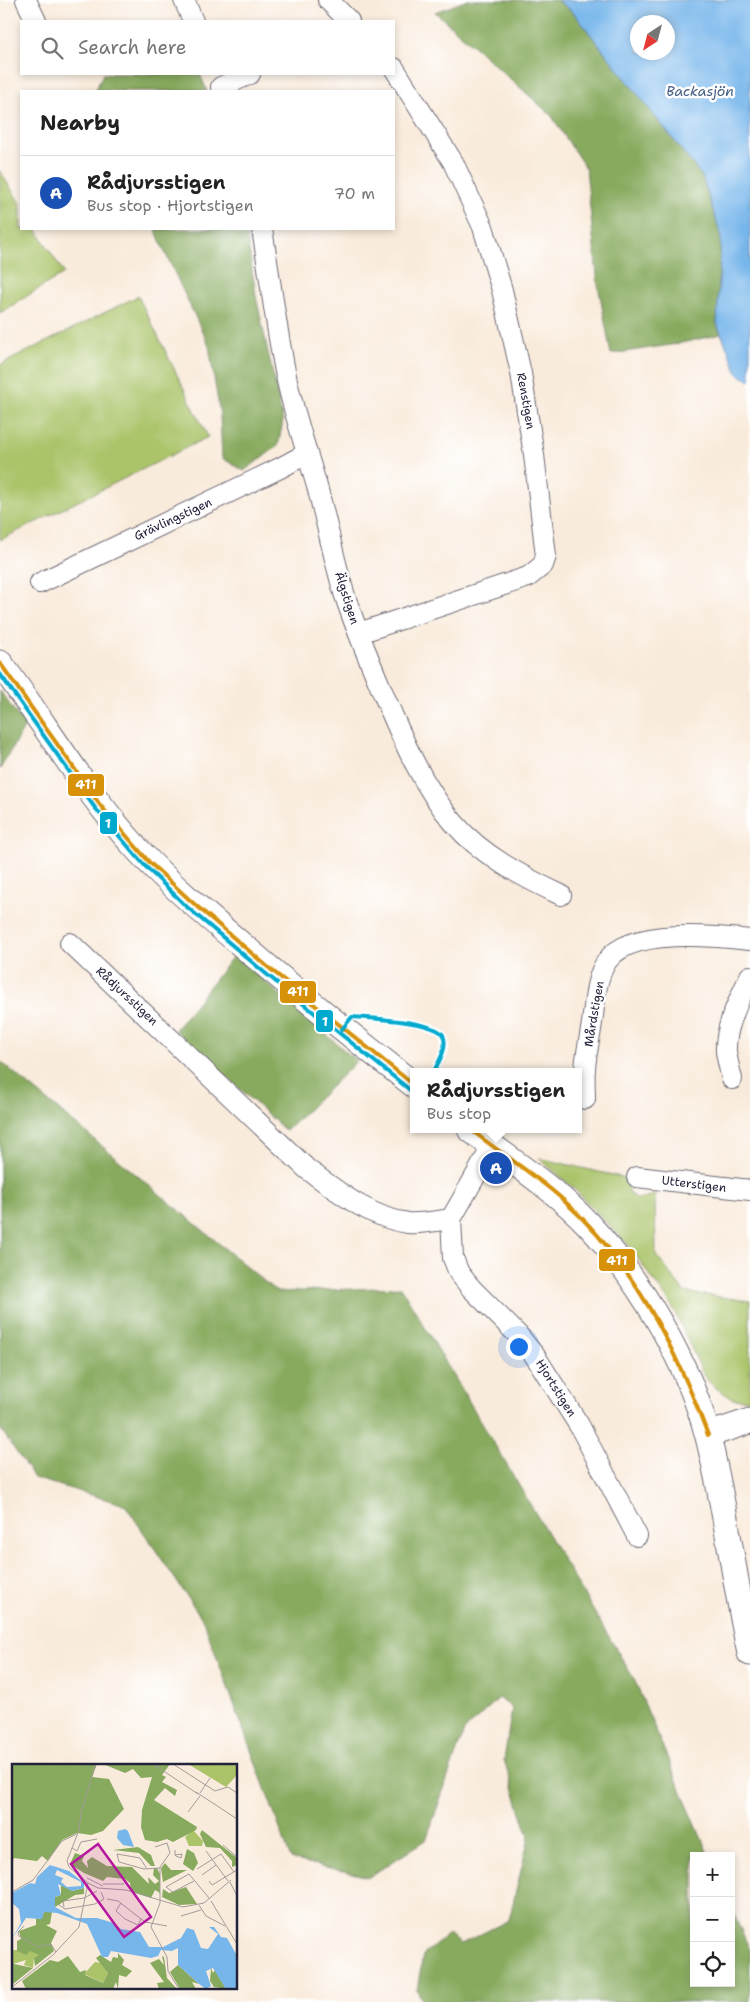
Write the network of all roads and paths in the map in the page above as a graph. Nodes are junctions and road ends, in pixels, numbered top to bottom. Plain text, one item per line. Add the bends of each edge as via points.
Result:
1 (26, 0) edge
2 (184, 0) edge
3 (328, 0) edge
4 (36, 20) edge
5 (194, 20) edge
6 (348, 20) edge
7 (395, 70) edge
8 (247, 75) edge
9 (219, 84) edge
10 (262, 230) edge
11 (306, 454) junction
12 (40, 583) dead end
13 (359, 633) junction
14 (0, 663) edge
15 (561, 895) dead end
16 (750, 940) edge
17 (70, 943) dead end
18 (750, 976) edge
19 (732, 1079) dead end
20 (410, 1082) edge
21 (585, 1099) dead end
22 (475, 1133) edge
23 (492, 1147) junction
24 (637, 1177) dead end
25 (750, 1190) edge
26 (450, 1219) junction
27 (750, 1421) edge
28 (708, 1435) junction
29 (637, 1536) dead end
30 (750, 1653) edge

1 - 4 street
2 - 5 street
3 - 6 street
7 - 13 street, Renstigen via 453,162 483,227 502,290 521,374 546,556 543,565 528,577
8 - 9 street
10 - 11 street, Älgstigen via 273,309 296,423
11 - 12 street, Grävlingstigen
11 - 13 street, Älgstigen via 345,595
13 - 15 street, Älgstigen via 409,752 438,804 475,844 512,869
14 - 20 street via 69,764 137,849 170,883 336,1025
16 - 21 street, Mårdstigen via 714,936 652,939 633,943 608,959 600,973 595,998 584,1070
17 - 26 street, Rådjursstigen via 307,1169 342,1195 369,1210 408,1222
18 - 19 street via 728,1033 726,1053
22 - 23 street
23 - 26 street
23 - 28 street via 561,1199 587,1224 634,1281 677,1358
24 - 25 street, Utterstigen
26 - 29 street, Hjortstigen via 453,1258 459,1273 536,1356 579,1425
27 - 28 street
28 - 30 street

